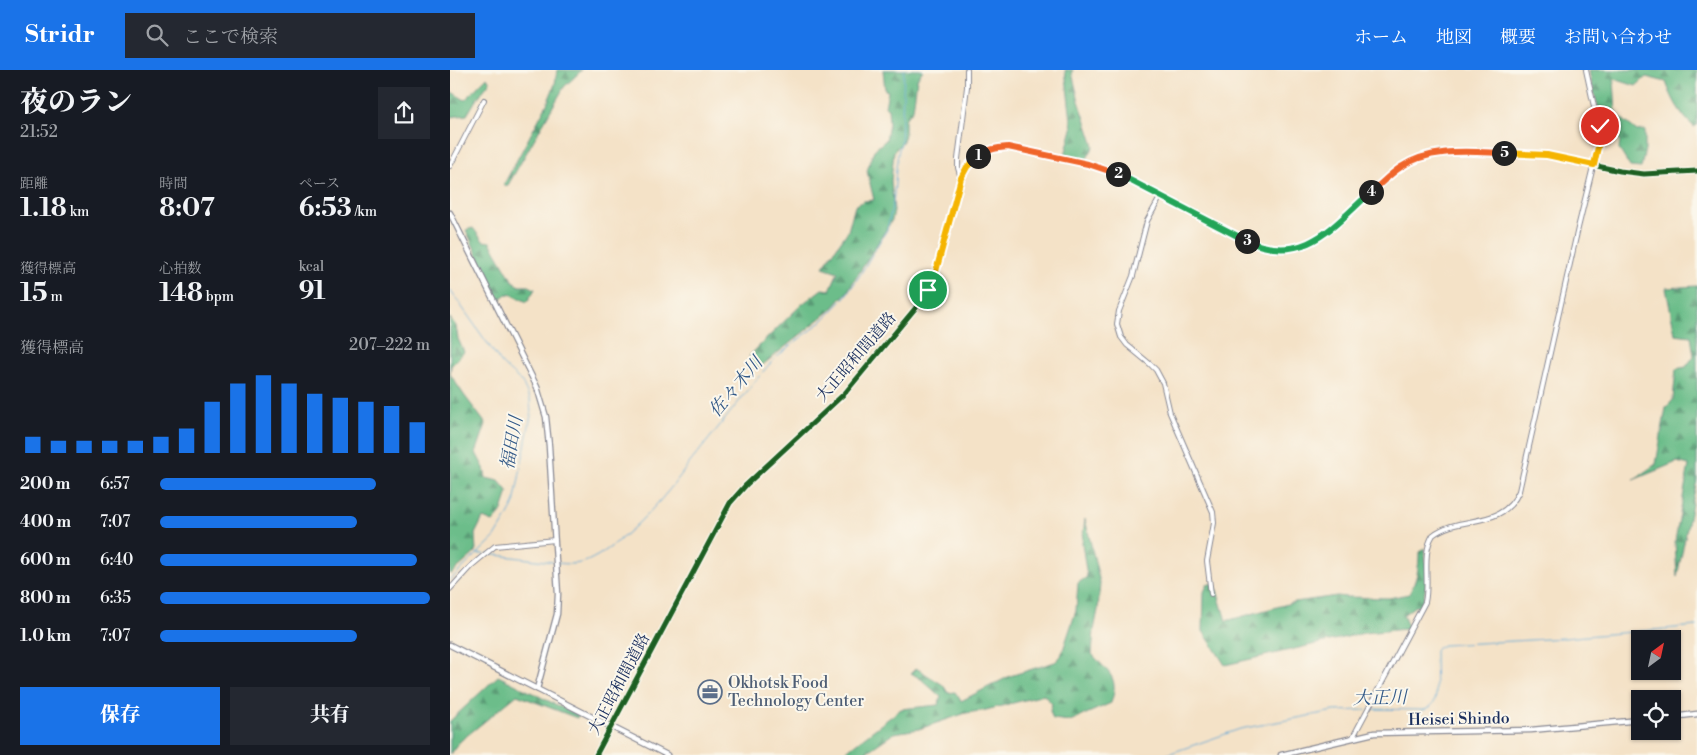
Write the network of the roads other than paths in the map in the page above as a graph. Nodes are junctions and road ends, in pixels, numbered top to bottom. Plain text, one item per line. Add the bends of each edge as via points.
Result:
1 (967, 70) edge
2 (1586, 70) edge
3 (484, 100) dead end
4 (1594, 165) junction
5 (450, 166) edge
6 (1697, 171) edge
7 (961, 178) junction
8 (1161, 196) junction
9 (450, 213) edge
10 (555, 540) junction
11 (450, 589) edge
12 (1211, 594) dead end
13 (450, 645) edge
14 (537, 689) junction
15 (1697, 714) edge
16 (1681, 716) edge
17 (1631, 721) edge
18 (611, 727) junction
19 (1353, 737) junction
20 (596, 755) edge
21 (667, 755) edge
22 (1281, 755) edge

1 - 7 street via 958,159
2 - 4 street via 1600,133
3 - 5 street
4 - 6 street, 大正昭和間道路 via 1644,174
4 - 8 street, 大正昭和間道路 via 1547,155 1440,152 1426,155 1400,167 1314,241 1290,249 1253,244
4 - 19 street via 1515,500 1497,514 1433,535 1428,548 1425,602
7 - 8 street, 大正昭和間道路 via 967,167 984,152 1008,147 1088,164
7 - 18 street, 大正昭和間道路 via 928,290 845,393 730,503
8 - 12 street via 1147,222 1117,324 1121,338 1156,370 1163,383 1170,413 1213,512 1207,561
9 - 10 street via 543,404
10 - 11 street via 495,546
10 - 14 street via 557,614
13 - 14 street
14 - 18 street
15 - 16 street
17 - 19 street, Heisei Shindo via 1531,730 1374,733
18 - 20 street, 大正昭和間道路
18 - 21 street
19 - 22 street, Heisei Shindo

